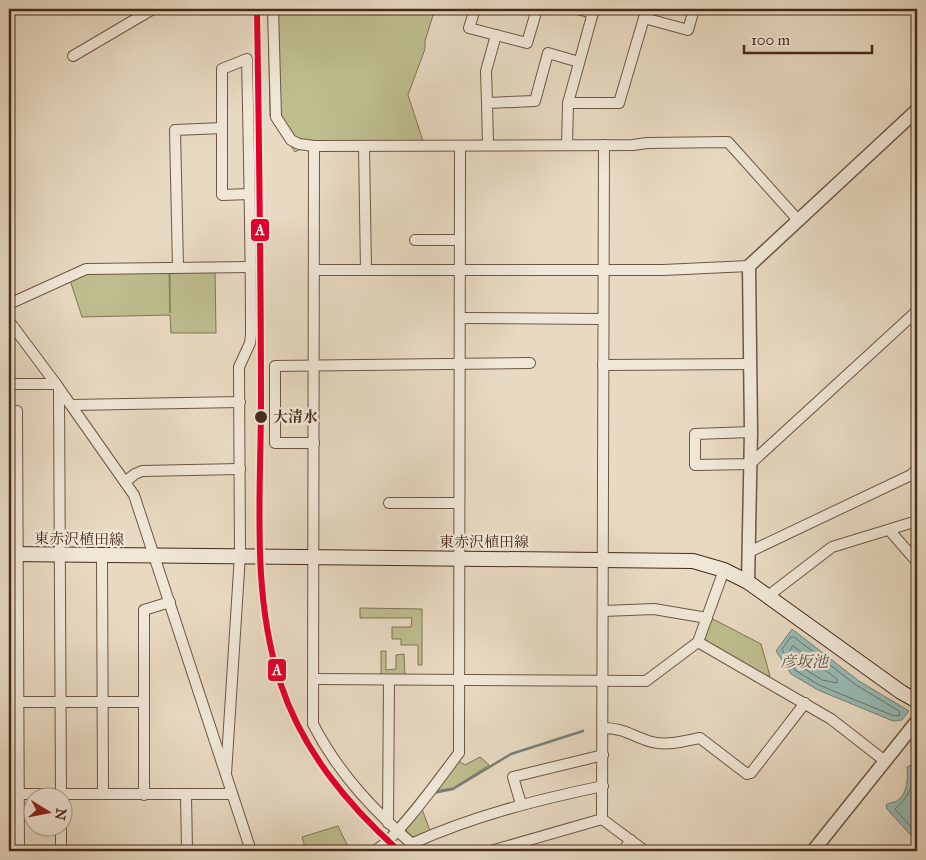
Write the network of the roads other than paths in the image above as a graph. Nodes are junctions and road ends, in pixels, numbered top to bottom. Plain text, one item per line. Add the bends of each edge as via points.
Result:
1 (153, 9) edge
2 (273, 9) edge
3 (475, 9) edge
4 (537, 9) edge
5 (577, 9) edge
6 (694, 9) edge
7 (594, 11) edge
8 (646, 13) edge
9 (496, 35) junction
10 (73, 56) dead end
11 (579, 62) junction
12 (487, 103) junction
13 (568, 103) junction
14 (916, 114) edge
15 (222, 128) junction
16 (567, 145) junction
17 (604, 145) junction
18 (314, 146) junction
19 (364, 146) junction
20 (460, 146) junction
21 (488, 146) junction
22 (250, 194) junction
23 (798, 220) junction
24 (415, 240) dead end
25 (460, 240) junction
26 (749, 266) junction
27 (178, 267) junction
28 (251, 267) junction
29 (315, 270) junction
30 (366, 270) junction
31 (460, 270) junction
32 (604, 270) junction
33 (9, 304) edge
34 (917, 311) edge
35 (460, 318) junction
36 (603, 319) junction
37 (9, 321) edge
38 (530, 363) dead end
39 (460, 364) junction
40 (751, 364) junction
41 (315, 365) junction
42 (603, 365) junction
43 (9, 384) edge
44 (58, 386) junction
45 (240, 402) junction
46 (71, 405) junction
47 (17, 410) dead end
48 (751, 432) junction
49 (314, 443) junction
50 (750, 464) junction
51 (240, 469) junction
52 (917, 469) edge
53 (125, 482) junction
54 (389, 503) dead end
55 (458, 503) junction
56 (917, 520) edge
57 (890, 530) junction
58 (749, 552) junction
59 (13, 554) edge
60 (61, 555) junction
61 (102, 555) junction
62 (240, 555) junction
63 (154, 556) junction
64 (314, 557) junction
65 (459, 558) junction
66 (602, 558) junction
67 (917, 562) edge
68 (724, 570) junction
69 (748, 582) junction
70 (768, 596) junction
71 (170, 602) junction
72 (603, 610) junction
73 (707, 618) junction
74 (698, 642) junction
75 (314, 679) junction
76 (389, 680) junction
77 (459, 680) junction
78 (603, 680) junction
79 (917, 701) edge
80 (19, 702) junction
81 (144, 702) junction
82 (60, 703) junction
83 (102, 703) junction
84 (805, 704) junction
85 (917, 721) edge
86 (603, 728) junction
87 (603, 755) junction
88 (885, 762) junction
89 (226, 774) junction
90 (602, 786) junction
91 (61, 788) edge
92 (14, 794) edge
93 (103, 794) junction
94 (144, 794) junction
95 (186, 794) junction
96 (232, 794) junction
97 (72, 795) edge
98 (521, 804) junction
99 (602, 819) junction
100 (388, 823) junction
101 (398, 832) junction
102 (61, 838) edge
103 (631, 840) junction
104 (411, 844) junction
105 (19, 851) edge
106 (61, 851) edge
107 (187, 851) edge
108 (250, 851) edge
109 (377, 851) edge
110 (420, 851) edge
111 (491, 851) edge
112 (623, 851) edge
113 (645, 851) edge
114 (813, 851) edge

1 - 10 street
2 - 18 street via 276,117 291,140
3 - 9 street via 469,28
4 - 9 street via 527,43
5 - 7 street
6 - 8 street via 688,30
7 - 11 street
8 - 13 street via 619,103
9 - 12 street via 486,71
11 - 12 street via 548,53 535,101
11 - 13 street
12 - 21 street
13 - 16 street
14 - 23 street
15 - 22 street via 222,195
15 - 22 street via 222,70 247,59
15 - 27 street via 175,130
16 - 17 street
16 - 21 street
17 - 23 street via 728,142
17 - 32 street
18 - 19 street
18 - 29 street
19 - 20 street
19 - 30 street
20 - 21 street
20 - 25 street
22 - 28 street
23 - 26 street
24 - 25 street
25 - 31 street
26 - 32 street
26 - 40 street
27 - 28 street
27 - 33 street via 86,269
28 - 45 street via 251,335 239,367
29 - 30 street
29 - 41 street
30 - 31 street
31 - 32 street
31 - 35 street
32 - 36 street
34 - 50 street
35 - 36 street
35 - 39 street
36 - 42 street
37 - 44 street
38 - 39 street
39 - 41 street
39 - 55 street
40 - 42 street
40 - 48 street
41 - 49 street
41 - 49 street via 275,366 275,443
42 - 66 street
43 - 44 street
44 - 46 street
44 - 60 street
45 - 46 street
45 - 51 street
46 - 53 street
47 - 59 street
48 - 50 street
48 - 50 street via 695,434 695,465
49 - 64 street
50 - 58 street
51 - 53 street via 142,471
51 - 62 street
52 - 58 street via 911,475
53 - 63 street via 134,495
54 - 55 street
55 - 65 street
56 - 57 street
57 - 67 street
57 - 70 street via 832,547
58 - 69 street
59 - 60 main road, 東赤沢植田線
59 - 80 street
60 - 61 main road, 東赤沢植田線
60 - 82 street
61 - 63 main road, 東赤沢植田線
61 - 83 street
62 - 63 main road, 東赤沢植田線
62 - 64 main road, 東赤沢植田線
62 - 89 street
63 - 71 street
64 - 65 main road, 東赤沢植田線
64 - 75 street
65 - 66 main road, 東赤沢植田線
65 - 77 street
66 - 68 main road, 東赤沢植田線 via 681,559
66 - 72 street
68 - 69 main road, 東赤沢植田線
68 - 73 street
69 - 70 main road, 東赤沢植田線
70 - 79 main road, 東赤沢植田線
71 - 81 street via 144,610
71 - 89 street
72 - 73 street via 654,609
72 - 78 street
73 - 74 street
74 - 78 street via 646,681
74 - 84 street
75 - 76 street
75 - 100 street via 313,724 321,741 357,792
76 - 77 street
76 - 100 street
77 - 78 street
77 - 101 street via 459,752
78 - 86 street
80 - 82 street
80 - 92 street
81 - 83 street
81 - 94 street
82 - 83 street
82 - 91 street
83 - 93 street
84 - 86 street via 747,774 700,738 658,743 622,729
84 - 88 street via 831,719
85 - 88 street
86 - 87 street
87 - 90 street
87 - 98 street via 513,777
88 - 114 street
89 - 96 street
90 - 98 street
90 - 99 street
92 - 105 street
93 - 94 street
93 - 97 street
94 - 95 street
95 - 96 street
95 - 107 street
96 - 108 street
98 - 104 street via 451,826
99 - 103 street
99 - 111 street
100 - 101 street
101 - 104 street
101 - 109 street
102 - 106 street
103 - 112 street
103 - 113 street
104 - 110 street

